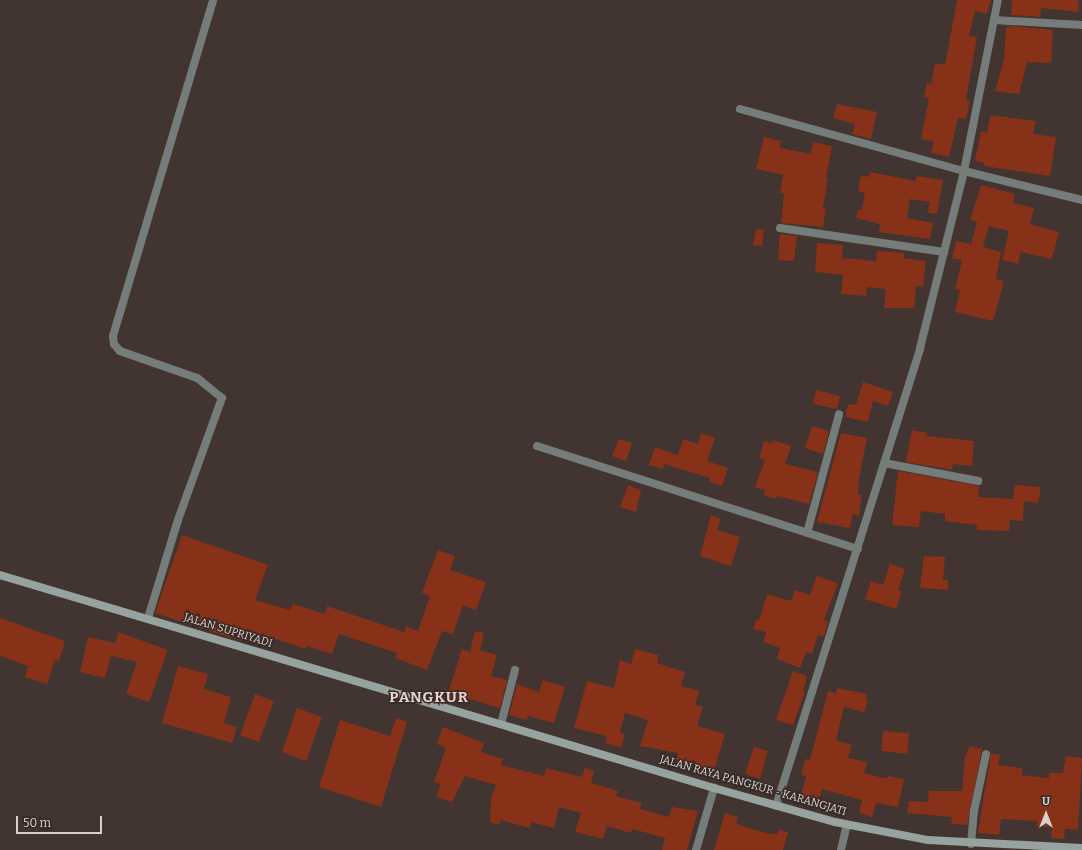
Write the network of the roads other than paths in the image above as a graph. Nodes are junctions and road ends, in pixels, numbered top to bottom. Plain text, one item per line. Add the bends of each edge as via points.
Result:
1 (213, 0) edge
2 (998, 0) edge
3 (994, 20) junction
4 (1082, 25) edge
5 (740, 109) dead end
6 (964, 171) junction
7 (1082, 200) edge
8 (780, 228) dead end
9 (944, 252) junction
10 (839, 414) dead end
11 (537, 446) dead end
12 (884, 463) junction
13 (978, 481) dead end
14 (807, 533) junction
15 (858, 549) junction
16 (0, 575) edge
17 (148, 618) junction
18 (515, 670) dead end
19 (449, 709) joint
20 (501, 724) junction
21 (986, 754) dead end
22 (714, 788) junction
23 (776, 806) junction
24 (847, 824) junction
25 (971, 844) junction
26 (1082, 848) edge
27 (1070, 849) edge
28 (696, 850) edge
29 (841, 850) edge

1 - 17 street via 113,336 114,344 120,351 197,378 222,398 178,520
2 - 3 street
3 - 4 street
3 - 6 street
5 - 6 street
6 - 7 street
6 - 9 street
8 - 9 street
9 - 12 street via 920,348
10 - 14 street
11 - 14 street
12 - 13 street
12 - 15 street
14 - 15 street
15 - 23 street
16 - 17 main road, JALAN SUPRIYADI
17 - 19 main road, JALAN SUPRIYADI
18 - 20 street
19 - 20 main road, JALAN RAYA PANGKUR - KARANGJATI
20 - 22 main road, JALAN RAYA PANGKUR - KARANGJATI
21 - 25 street via 974,811
22 - 23 main road, JALAN RAYA PANGKUR - KARANGJATI
22 - 28 street
23 - 24 main road, JALAN RAYA PANGKUR - KARANGJATI
24 - 25 main road, JALAN RAYA PANGKUR - KARANGJATI via 928,840
24 - 29 street
25 - 27 main road, JALAN RAYA PANGKUR - KARANGJATI
26 - 27 main road, JALAN RAYA PANGKUR - KARANGJATI

